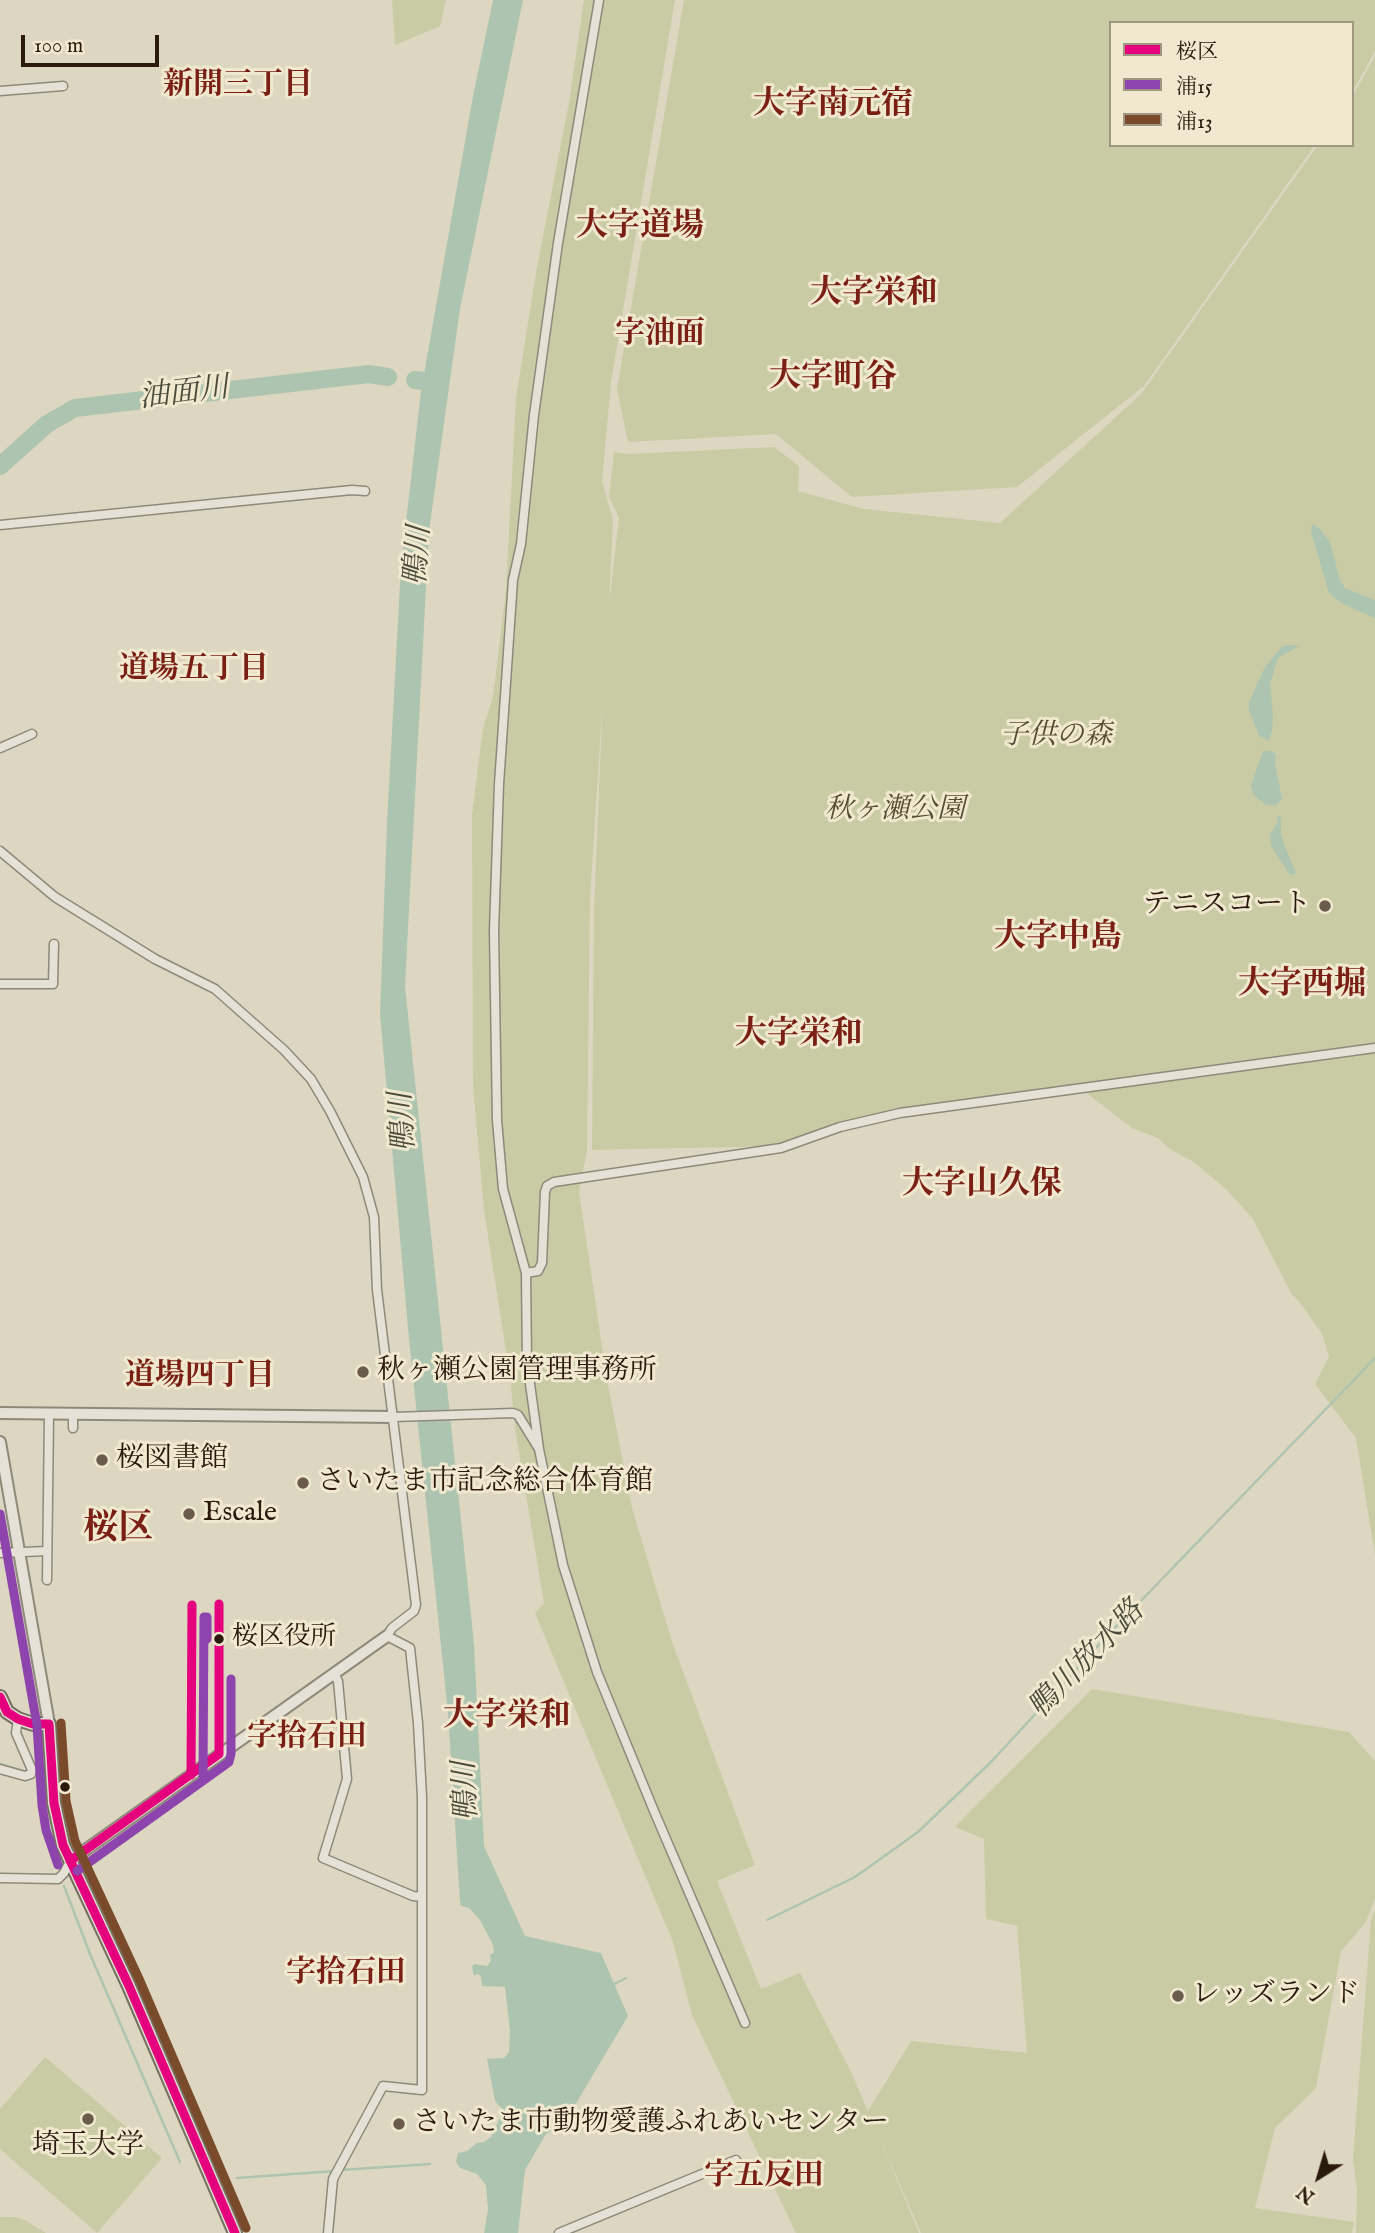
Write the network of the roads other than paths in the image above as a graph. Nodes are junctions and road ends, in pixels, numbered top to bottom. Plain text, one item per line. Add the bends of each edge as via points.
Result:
1 (599, 0) edge
2 (64, 86) dead end
3 (0, 91) edge
4 (365, 491) dead end
5 (0, 525) edge
6 (32, 734) dead end
7 (0, 748) edge
8 (0, 851) edge
9 (54, 944) dead end
10 (0, 985) edge
11 (1375, 1048) edge
12 (526, 1273) junction
13 (0, 1413) edge
14 (48, 1415) junction
15 (73, 1415) junction
16 (396, 1417) junction
17 (73, 1428) dead end
18 (0, 1442) edge
19 (539, 1449) junction
20 (47, 1551) junction
21 (19, 1552) junction
22 (0, 1553) edge
23 (47, 1580) dead end
24 (387, 1636) junction
25 (334, 1674) junction
26 (0, 1697) edge
27 (18, 1719) junction
28 (49, 1724) junction
29 (0, 1769) edge
30 (70, 1861) junction
31 (0, 1878) edge
32 (422, 1897) junction
33 (745, 2023) dead end
34 (736, 2160) dead end
35 (235, 2233) edge
36 (328, 2233) edge
37 (559, 2233) edge

1 - 12 street via 559,231 534,415 522,544 513,580 502,743 494,931 497,1120 503,1189
2 - 3 street
4 - 5 street
6 - 7 street
8 - 16 street via 55,897 155,959 215,989 311,1079 363,1177 374,1217 377,1290
9 - 10 street via 53,984
11 - 12 street via 892,1115 781,1148 554,1182 545,1192 542,1263 538,1271
12 - 19 street via 527,1362
13 - 14 street
14 - 15 street
14 - 20 street
15 - 16 street
15 - 17 street
16 - 19 street via 518,1415
16 - 24 street via 416,1605
18 - 21 street
19 - 33 street via 563,1565 588,1648
20 - 21 street
20 - 23 street
21 - 22 street
21 - 28 street
24 - 25 street
24 - 32 street via 410,1648 421,1772
25 - 30 street
25 - 32 street via 347,1779 323,1858
26 - 27 main road via 7,1712
27 - 28 main road
27 - 29 street via 16,1733 31,1774
28 - 30 main road via 54,1803
30 - 31 street via 58,1879
30 - 35 main road
32 - 36 street via 422,2090 383,2086 335,2174
34 - 37 street

